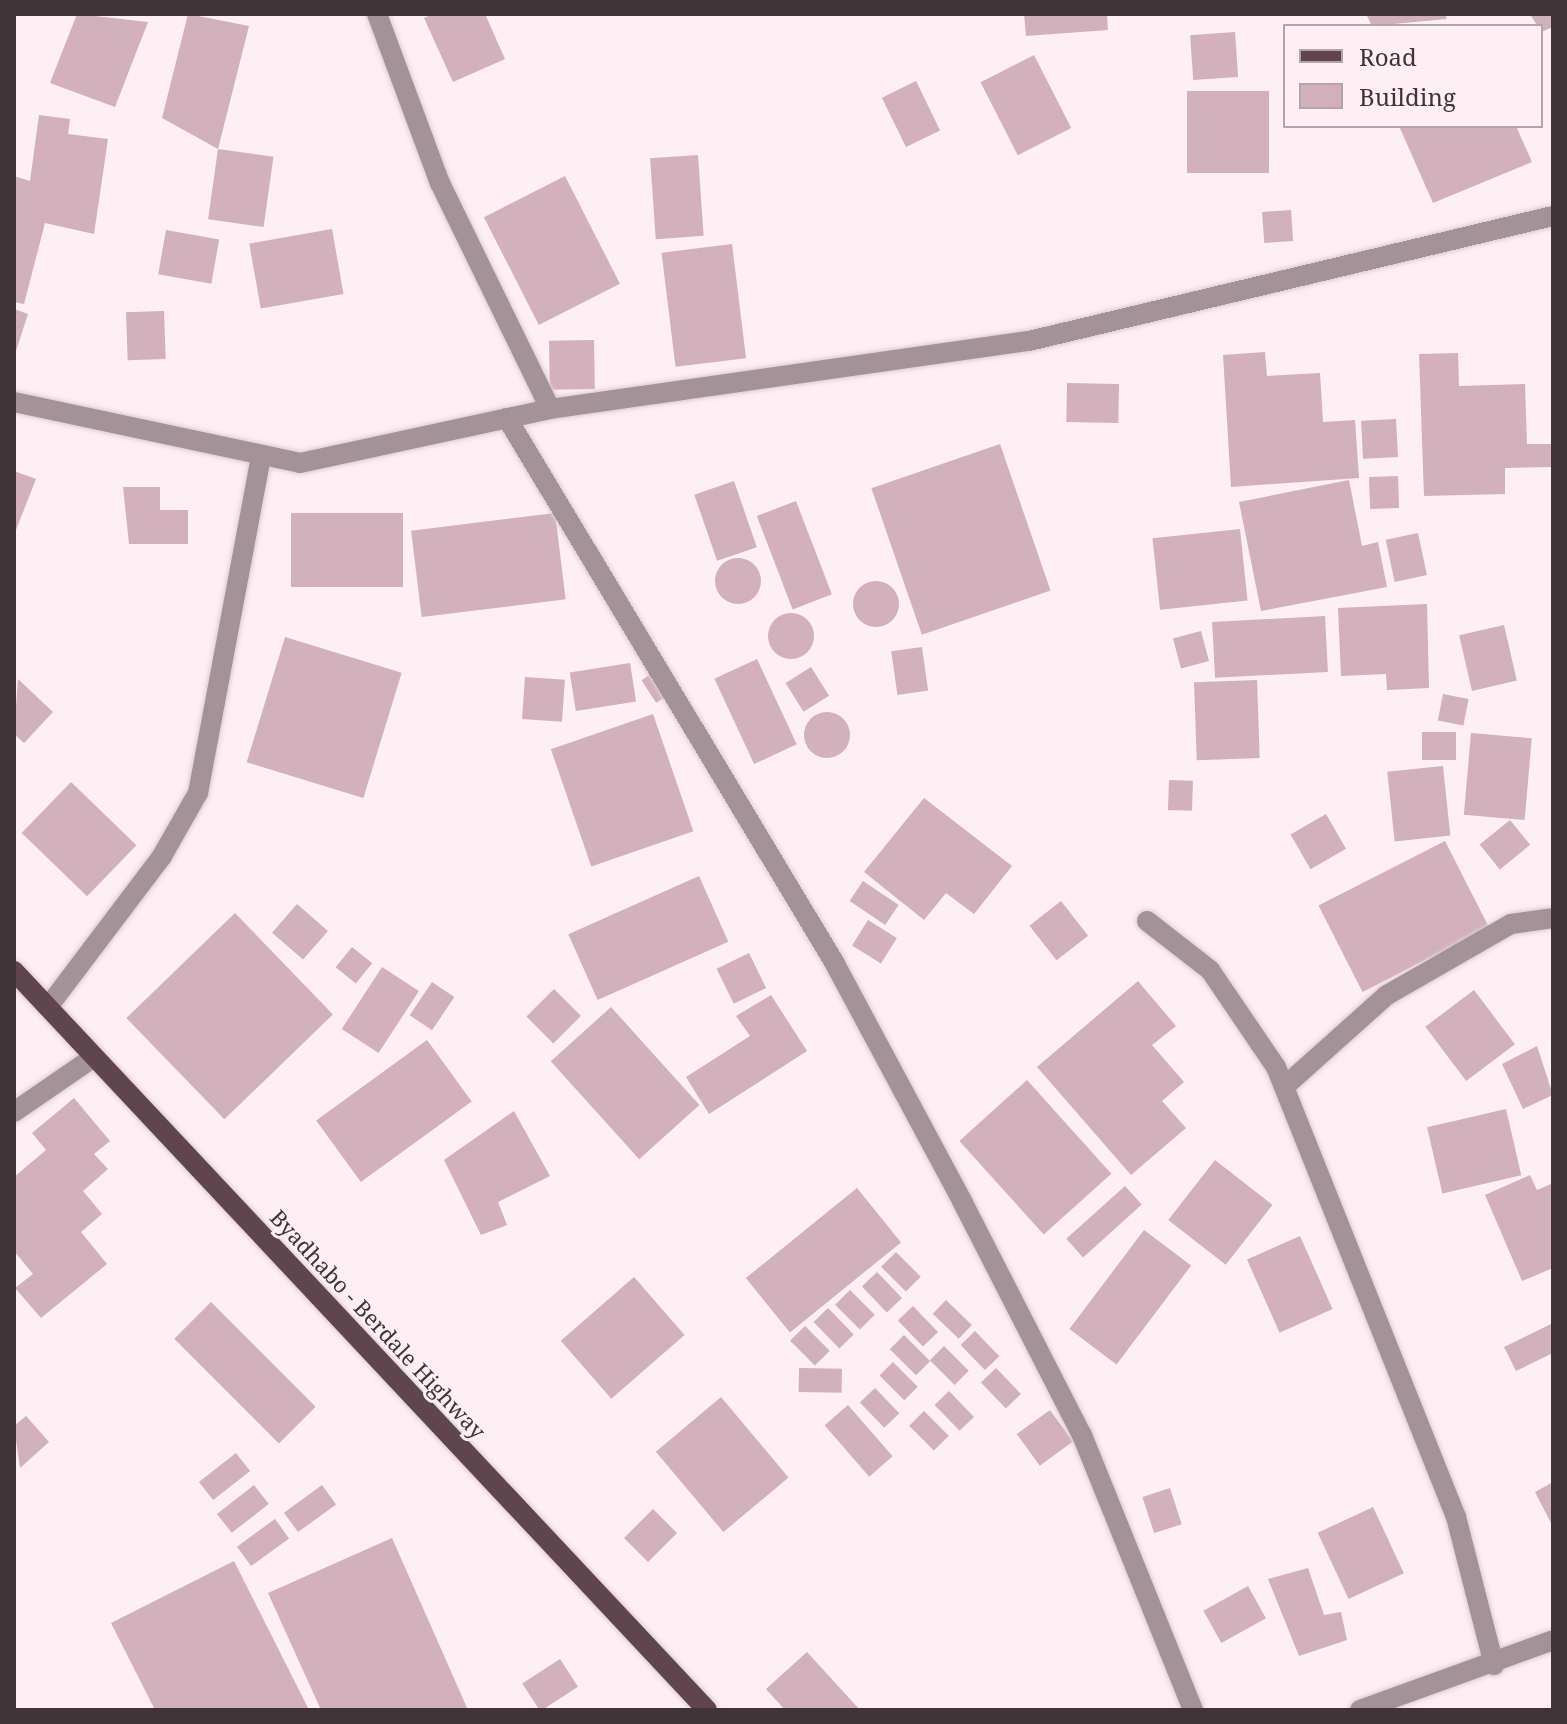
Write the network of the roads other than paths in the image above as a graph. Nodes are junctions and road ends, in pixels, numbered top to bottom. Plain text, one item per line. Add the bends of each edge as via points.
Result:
1 (377, 14) edge
2 (1553, 216) edge
3 (14, 402) edge
4 (550, 409) junction
5 (507, 418) junction
6 (261, 455) junction
7 (1553, 918) edge
8 (1147, 921) dead end
9 (14, 971) edge
10 (48, 1007) junction
11 (94, 1057) junction
12 (1284, 1087) junction
13 (14, 1112) edge
14 (1553, 1640) edge
15 (1494, 1665) junction
16 (707, 1710) edge
17 (1193, 1710) edge
18 (1360, 1710) edge

1 - 4 street via 440,183
2 - 4 street via 1029,341
3 - 6 street
4 - 5 street
5 - 6 street via 300,463
5 - 17 street via 834,962 962,1201 1082,1435
6 - 10 street via 198,793 162,856
7 - 12 street via 1511,924 1387,995
8 - 12 street via 1210,970
9 - 10 main road, Byadhabo - Berdale Highway
10 - 11 main road, Byadhabo - Berdale Highway
11 - 13 street
11 - 16 main road, Byadhabo - Berdale Highway
12 - 15 street via 1456,1517
14 - 15 street
15 - 18 street

